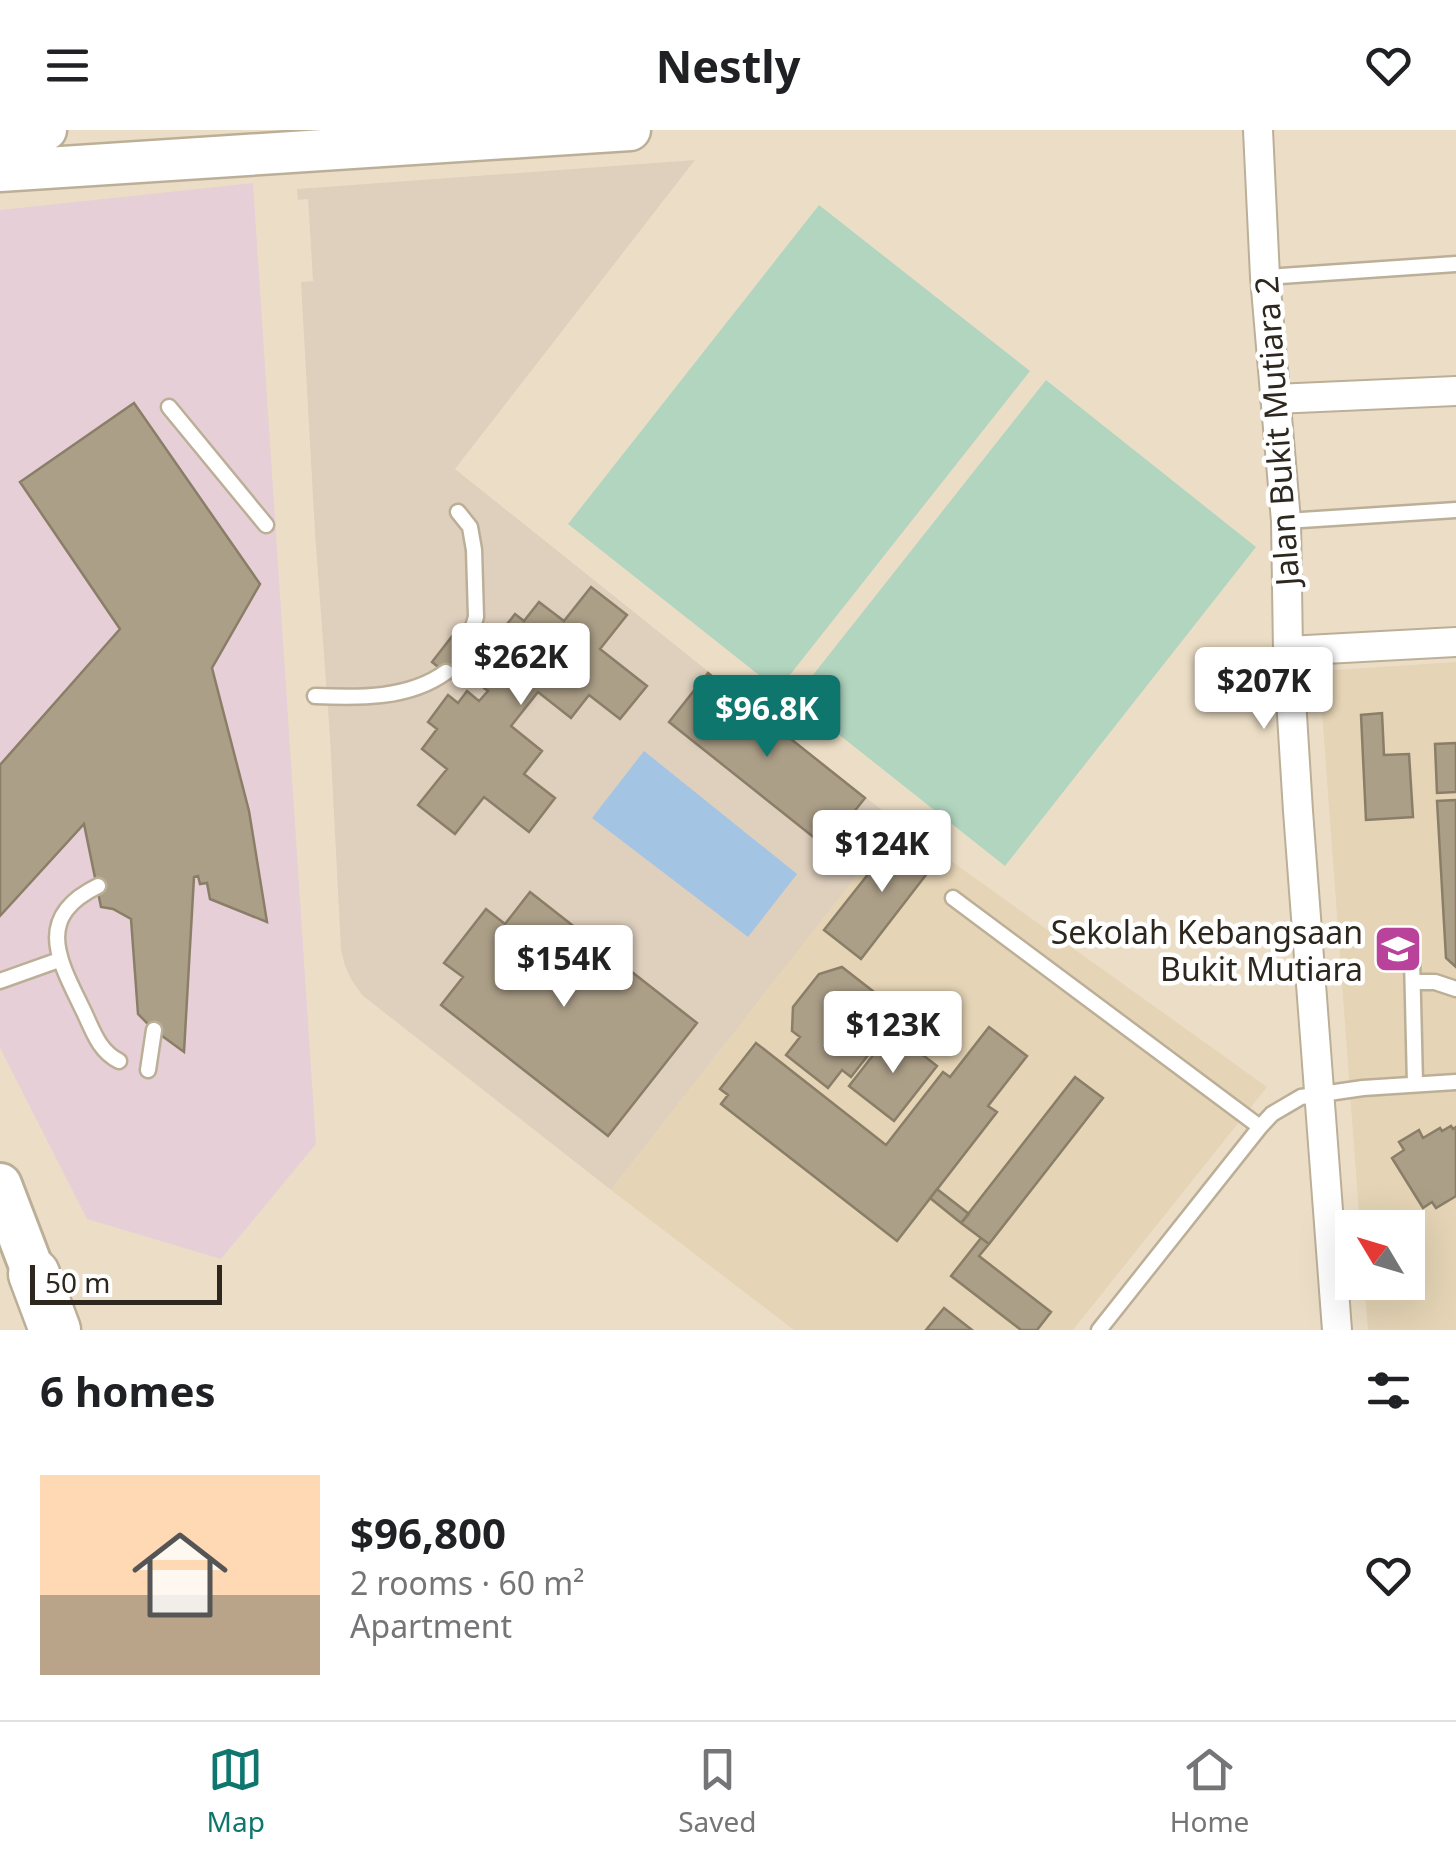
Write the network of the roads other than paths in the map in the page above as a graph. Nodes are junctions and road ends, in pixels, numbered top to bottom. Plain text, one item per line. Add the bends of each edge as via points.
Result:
1 (46, 130) edge
2 (630, 130) edge
3 (1258, 130) edge
4 (586, 132) edge
5 (0, 134) edge
6 (0, 171) edge
7 (1456, 264) edge
8 (1265, 277) junction
9 (1456, 391) edge
10 (1275, 399) junction
11 (169, 406) dead end
12 (1456, 510) edge
13 (458, 512) dead end
14 (1286, 521) junction
15 (266, 524) dead end
16 (1456, 642) edge
17 (467, 646) dead end
18 (1288, 651) junction
19 (446, 672) dead end
20 (315, 696) dead end
21 (98, 886) dead end
22 (953, 898) dead end
23 (1412, 958) dead end
24 (59, 960) junction
25 (0, 981) edge
26 (1412, 982) junction
27 (1456, 989) edge
28 (154, 1030) dead end
29 (119, 1061) dead end
30 (148, 1070) dead end
31 (1456, 1082) edge
32 (1415, 1084) junction
33 (1320, 1093) junction
34 (1260, 1127) junction
35 (0, 1185) edge
36 (34, 1274) junction
37 (46, 1330) edge
38 (55, 1330) edge
39 (1099, 1330) edge
40 (1336, 1330) edge

1 - 5 street
2 - 4 street
3 - 8 street, Jalan Bukit Mutiara 2
4 - 6 street
7 - 8 lane
8 - 10 street, Jalan Bukit Mutiara 2
9 - 10 street
10 - 14 street, Jalan Bukit Mutiara 2
11 - 15 lane
12 - 14 lane
13 - 17 lane via 470,527 474,550 476,618
14 - 18 street, Jalan Bukit Mutiara 2
16 - 18 street
18 - 33 street, Jalan Bukit Mutiara 2
19 - 20 lane via 381,695
21 - 24 lane via 67,908 58,926
22 - 34 lane
23 - 26 lane
24 - 25 lane
24 - 29 lane via 102,1050
26 - 27 lane
26 - 32 lane
28 - 30 lane
31 - 32 lane
32 - 33 lane
33 - 34 lane via 1301,1097
33 - 40 street, Jalan Bukit Mutiara 2
34 - 39 lane
35 - 36 main road
36 - 37 highway
36 - 38 highway

